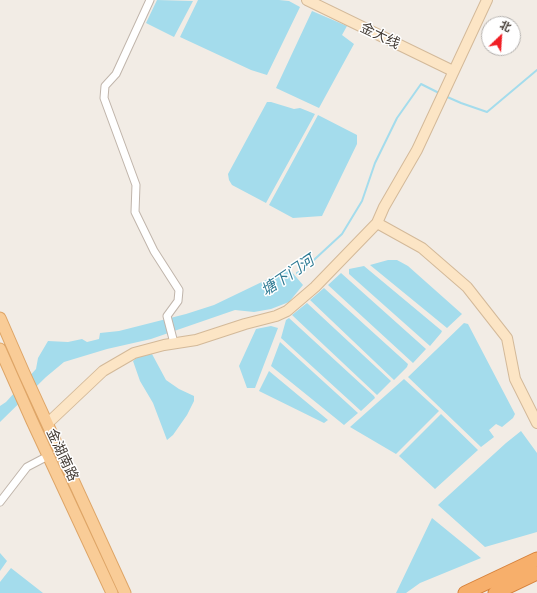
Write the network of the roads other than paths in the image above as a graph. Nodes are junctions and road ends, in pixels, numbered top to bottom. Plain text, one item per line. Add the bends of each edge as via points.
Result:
1 (150, 0) edge
2 (307, 0) edge
3 (487, 0) edge
4 (453, 71) junction
5 (377, 223) junction
6 (0, 318) edge
7 (173, 343) junction
8 (0, 349) edge
9 (537, 422) edge
10 (48, 423) junction
11 (48, 456) junction
12 (0, 502) edge
13 (537, 559) edge
14 (537, 574) edge
15 (112, 593) edge
16 (125, 593) edge
17 (465, 593) edge
18 (495, 593) edge

1 - 7 street via 116,74 105,86 104,98 136,185 135,212 154,251 179,290 178,301 167,316
2 - 4 street, 金大线
3 - 4 street
4 - 5 street via 417,150
5 - 7 street via 315,287 287,311 196,340
5 - 9 street via 422,248 467,287 507,338 515,379
6 - 10 main road, 金湖南路
7 - 10 street via 134,353 103,371
8 - 11 main road, 金湖南路
10 - 16 main road, 金湖南路
11 - 12 street via 27,467
11 - 15 main road, 金湖南路
13 - 17 highway
14 - 18 highway

